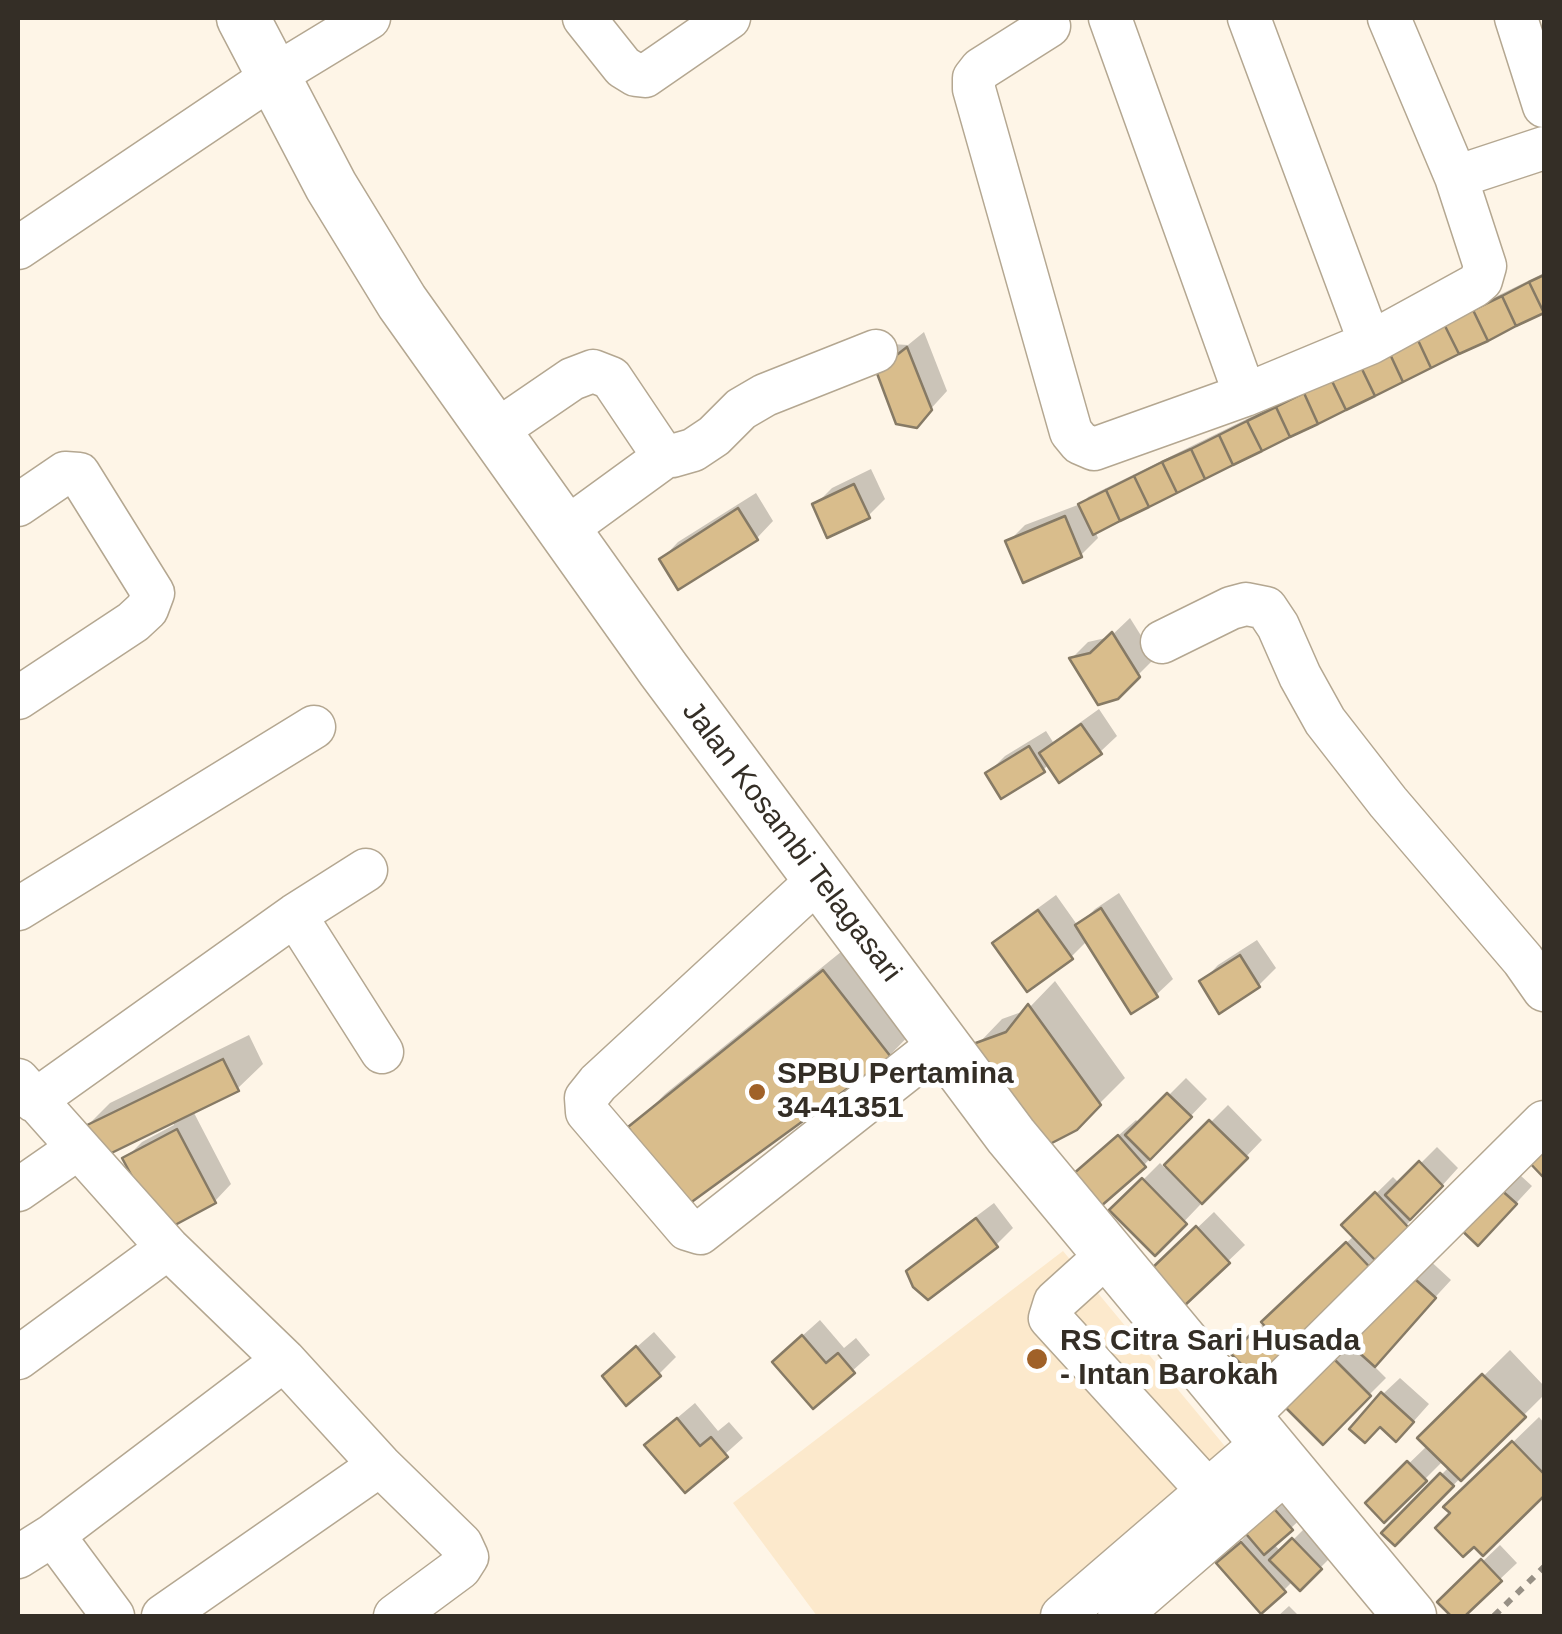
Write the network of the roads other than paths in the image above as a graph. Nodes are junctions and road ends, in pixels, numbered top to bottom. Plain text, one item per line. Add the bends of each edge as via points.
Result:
1 (242, 18) edge
2 (369, 18) edge
3 (584, 18) edge
4 (729, 18) edge
5 (1110, 18) edge
6 (1249, 18) edge
7 (1389, 18) edge
8 (1523, 19) edge
9 (1056, 20) edge
10 (272, 77) junction
11 (1544, 106) edge
12 (1544, 148) edge
13 (1456, 176) junction
14 (18, 248) edge
15 (1370, 343) junction
16 (876, 351) dead end
17 (1245, 395) junction
18 (493, 433) junction
19 (666, 456) junction
20 (18, 505) edge
21 (564, 531) junction
22 (1162, 642) dead end
23 (18, 698) edge
24 (314, 727) dead end
25 (366, 870) dead end
26 (818, 880) junction
27 (18, 909) edge
28 (296, 915) junction
29 (1544, 990) edge
30 (941, 1043) junction
31 (382, 1052) dead end
32 (26, 1090) edge
33 (1544, 1122) edge
34 (77, 1149) junction
35 (18, 1190) edge
36 (168, 1248) junction
37 (1106, 1255) junction
38 (18, 1358) edge
39 (284, 1360) junction
40 (1266, 1444) junction
41 (380, 1465) junction
42 (1209, 1492) junction
43 (35, 1546) edge
44 (114, 1616) edge
45 (162, 1616) edge
46 (395, 1616) edge
47 (1062, 1616) edge
48 (1120, 1616) edge
49 (1410, 1616) edge

1 - 10 main road, Jalan Kosambi Telagasari
2 - 10 street
3 - 4 street via 636,76 656,70
5 - 17 street
6 - 15 street
7 - 13 street
8 - 11 street
9 - 17 street via 981,68 974,89 1071,432 1094,449
10 - 14 street
10 - 18 main road, Jalan Kosambi Telagasari via 392,286
12 - 13 street
13 - 15 street via 1486,266 1481,280
15 - 17 street
16 - 19 street via 765,395 693,450
18 - 19 street via 593,371 610,378
18 - 21 main road, Jalan Kosambi Telagasari
19 - 21 street
20 - 23 street via 65,474 79,474 153,592 134,622
21 - 26 main road, Jalan Kosambi Telagasari
22 - 29 street via 1231,608 1266,608 1326,720
24 - 27 street
25 - 28 street
26 - 30 main road, Jalan Kosambi Telagasari
26 - 30 street via 598,1083 586,1098 587,1112 687,1229 700,1233
28 - 31 street
28 - 32 street
30 - 37 main road, Jalan Kosambi Telagasari
32 - 34 street
33 - 40 street
34 - 35 street
34 - 36 street
36 - 38 street
36 - 39 street
37 - 40 main road, Jalan Kosambi Telagasari
37 - 42 street via 1056,1302 1050,1318
39 - 41 street
39 - 43 street
40 - 42 street
40 - 48 street
40 - 49 main road, Jalan Kosambi Telagasari
41 - 45 street
41 - 46 street via 467,1557
42 - 47 street
43 - 44 street

